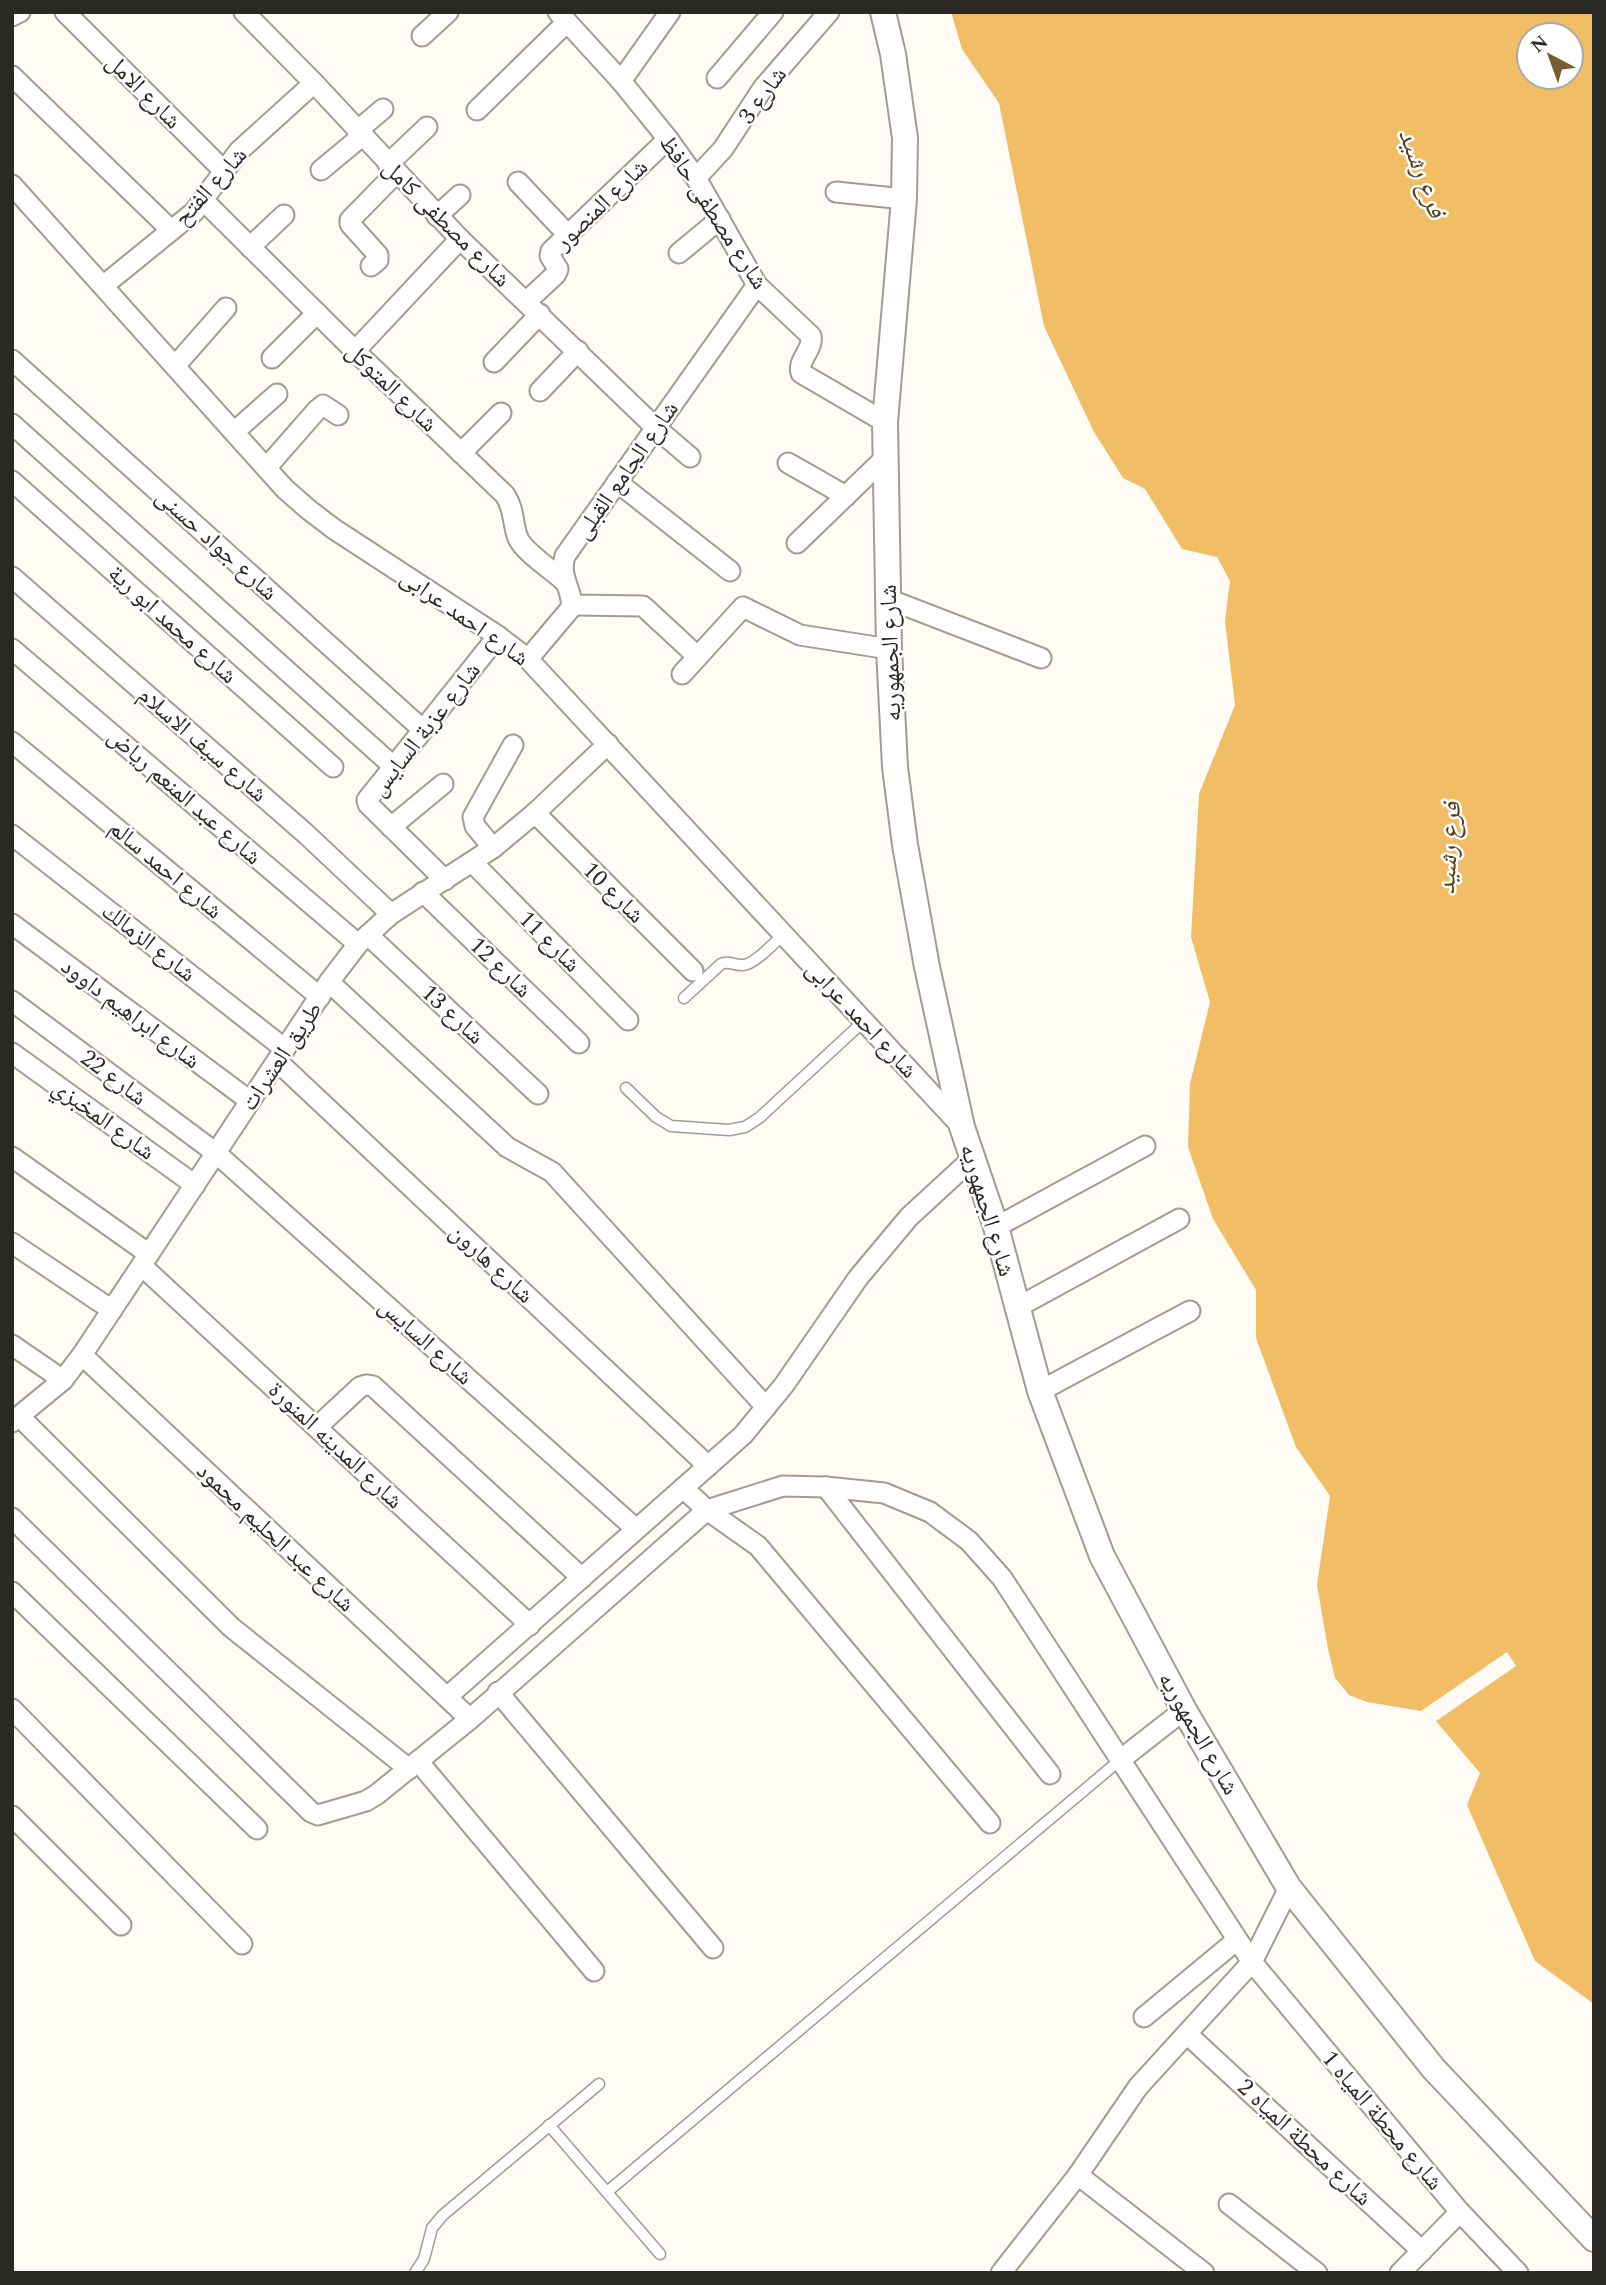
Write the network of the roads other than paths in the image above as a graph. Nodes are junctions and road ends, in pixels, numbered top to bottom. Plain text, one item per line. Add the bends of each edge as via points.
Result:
1 (20, 12) edge
2 (65, 12) edge
3 (244, 12) edge
4 (448, 12) edge
5 (670, 12) edge
6 (773, 12) edge
7 (829, 12) edge
8 (883, 12) edge
9 (12, 16) edge
10 (563, 17) edge
11 (422, 36) dead end
12 (12, 76) edge
13 (717, 78) dead end
14 (621, 80) junction
15 (314, 83) junction
16 (383, 109) dead end
17 (477, 110) dead end
18 (427, 127) dead end
19 (360, 134) junction
20 (668, 139) junction
21 (392, 169) junction
22 (223, 170) junction
23 (321, 170) dead end
24 (696, 178) junction
25 (518, 182) dead end
26 (12, 185) edge
27 (836, 192) dead end
28 (460, 195) dead end
29 (904, 199) junction
30 (203, 200) junction
31 (284, 215) dead end
32 (437, 216) junction
33 (720, 219) junction
34 (171, 230) junction
35 (568, 235) junction
36 (460, 239) junction
37 (250, 247) junction
38 (679, 253) dead end
39 (371, 266) dead end
40 (757, 285) junction
41 (103, 286) junction
42 (226, 308) dead end
43 (533, 308) junction
44 (317, 313) junction
45 (355, 351) junction
46 (578, 351) junction
47 (272, 358) dead end
48 (12, 360) edge
49 (494, 362) dead end
50 (175, 366) junction
51 (540, 391) dead end
52 (277, 394) dead end
53 (500, 413) dead end
54 (338, 415) dead end
55 (885, 422) junction
56 (12, 424) edge
57 (656, 428) junction
58 (234, 432) junction
59 (461, 453) junction
60 (690, 457) dead end
61 (885, 458) junction
62 (788, 463) dead end
63 (267, 467) junction
64 (12, 481) edge
65 (617, 482) junction
66 (846, 496) junction
67 (797, 543) dead end
68 (730, 570) dead end
69 (12, 577) edge
70 (564, 581) junction
71 (888, 599) junction
72 (572, 605) junction
73 (498, 636) junction
74 (12, 649) edge
75 (889, 649) junction
76 (697, 656) junction
77 (1041, 658) dead end
78 (528, 659) junction
79 (682, 674) dead end
80 (422, 729) junction
81 (12, 742) edge
82 (608, 744) junction
83 (513, 745) dead end
84 (393, 766) junction
85 (333, 767) dead end
86 (443, 784) dead end
87 (535, 813) junction
88 (391, 827) junction
89 (12, 835) edge
90 (493, 848) junction
91 (473, 863) junction
92 (445, 880) junction
93 (423, 892) junction
94 (391, 914) junction
95 (12, 924) edge
96 (784, 934) junction
97 (363, 939) junction
98 (693, 971) dead end
99 (324, 990) junction
100 (684, 998) dead end
101 (12, 1001) edge
102 (628, 1020) dead end
103 (864, 1021) junction
104 (579, 1043) dead end
105 (12, 1053) edge
106 (281, 1055) junction
107 (626, 1088) dead end
108 (538, 1094) dead end
109 (250, 1101) junction
110 (962, 1127) junction
111 (1145, 1146) dead end
112 (216, 1153) junction
113 (12, 1157) edge
114 (972, 1159) junction
115 (195, 1185) junction
116 (1179, 1219) dead end
117 (996, 1227) junction
118 (12, 1243) edge
119 (145, 1260) junction
120 (1018, 1307) junction
121 (112, 1310) junction
122 (1190, 1311) dead end
123 (12, 1345) edge
124 (82, 1355) junction
125 (64, 1380) junction
126 (1040, 1391) junction
127 (766, 1407) junction
128 (16, 1419) edge
129 (317, 1427) junction
130 (708, 1466) junction
131 (825, 1487) junction
132 (683, 1488) junction
133 (707, 1510) junction
134 (12, 1518) edge
135 (636, 1530) junction
136 (582, 1578) junction
137 (12, 1592) edge
138 (530, 1625) junction
139 (498, 1692) junction
140 (447, 1697) junction
141 (12, 1709) edge
142 (1184, 1710) junction
143 (470, 1718) junction
144 (1120, 1760) junction
145 (413, 1765) junction
146 (1050, 1774) dead end
147 (12, 1816) edge
148 (990, 1823) dead end
149 (257, 1829) dead end
150 (1289, 1888) junction
151 (121, 1925) dead end
152 (1237, 1940) junction
153 (242, 1944) dead end
154 (713, 1948) dead end
155 (1252, 1962) junction
156 (594, 1971) dead end
157 (1144, 2017) dead end
158 (1187, 2034) junction
159 (598, 2084) dead end
160 (549, 2125) junction
161 (1078, 2175) junction
162 (607, 2192) junction
163 (1229, 2204) dead end
164 (1460, 2212) junction
165 (1594, 2239) edge
166 (1422, 2251) junction
167 (660, 2253) dead end
168 (1011, 2269) edge
169 (415, 2273) edge
170 (1204, 2273) edge
171 (1317, 2273) edge
172 (1400, 2273) edge
173 (1518, 2273) edge

1 - 9 street
2 - 22 street, شارع الامل
3 - 15 street, شارع مصطفى كامل
4 - 11 street
5 - 14 street
6 - 13 street
7 - 24 street, شارع 3 via 763,88 723,149
8 - 29 street, شارع الجمهوريه via 905,138
10 - 14 street, شارع مصطفى حافظ
10 - 17 street
12 - 34 street
14 - 20 street, شارع مصطفى حافظ
15 - 19 street, شارع مصطفى كامل
15 - 22 street, شارع الفتح
16 - 19 street
18 - 21 street
19 - 21 street, شارع مصطفى كامل
19 - 23 street
20 - 24 street, شارع مصطفى حافظ
20 - 35 street, شارع المنصور
21 - 32 street, شارع مصطفى كامل
21 - 39 street via 349,219 378,255
22 - 30 street, شارع الفتح
24 - 33 street, شارع مصطفى حافظ
25 - 35 street
26 - 41 street, شارع احمد عرابى
27 - 29 street
28 - 32 street
29 - 55 street, شارع الجمهوريه
30 - 34 street, شارع الفتح
30 - 37 street, شارع المتوكل
31 - 37 street
32 - 36 street, شارع مصطفى كامل
33 - 38 street
33 - 40 street, شارع مصطفى حافظ
34 - 41 street, شارع الفتح
35 - 43 street, شارع المنصور via 549,255 557,266 556,274
36 - 43 street, شارع مصطفى كامل
36 - 45 street
37 - 44 street, شارع المتوكل
40 - 55 street, شارع مصطفى حافظ via 812,338 801,373
40 - 57 street, شارع الجامع القبلى
41 - 50 street, شارع احمد عرابى
42 - 50 street
43 - 46 street, شارع مصطفى كامل
43 - 49 street
44 - 45 street, شارع المتوكل
44 - 47 street
45 - 59 street, شارع المتوكل
46 - 51 street
46 - 57 street, شارع مصطفى كامل
48 - 80 street, شارع جواد حسنى
50 - 58 street, شارع احمد عرابى
52 - 58 street
53 - 59 street
54 - 63 street via 323,405
55 - 61 street, شارع الجمهوريه
56 - 84 street
57 - 60 street, شارع مصطفى كامل
57 - 65 street, شارع الجامع القبلى
58 - 63 street, شارع احمد عرابى
59 - 70 street, شارع المتوكل via 505,495 520,543
61 - 66 street
61 - 71 street, شارع الجمهوريه
62 - 66 street
63 - 73 street, شارع احمد عرابى via 317,516
64 - 85 street, شارع محمد ابو رية
65 - 68 street
65 - 70 street, شارع الجامع القبلى via 565,556
66 - 67 street
69 - 94 street, شارع سيف الاسلام
70 - 72 street, شارع الجامع القبلى
71 - 75 street, شارع الجمهوريه
71 - 77 street
72 - 76 street via 643,606
72 - 78 street
73 - 78 street, شارع احمد عرابى
73 - 80 street, شارع عزبة السايس
74 - 97 street, شارع عبد المنعم رياض
75 - 76 street via 806,637 743,607
75 - 110 street, شارع الجمهوريه via 895,766 905,845
76 - 79 street
78 - 82 street, شارع احمد عرابى
80 - 84 street, شارع عزبة السايس
81 - 99 street, شارع احمد سالم
82 - 87 street, طريق العشرات
82 - 96 street, شارع احمد عرابى
83 - 90 street via 473,817
84 - 88 street, شارع عزبة السايس via 367,800
86 - 88 street
87 - 90 street, طريق العشرات
87 - 98 street, شارع 10
88 - 92 street, شارع عزبة السايس
89 - 106 street, شارع الزمالك
90 - 91 street, طريق العشرات
91 - 92 street, طريق العشرات
91 - 102 street, شارع 11
92 - 93 street, طريق العشرات
93 - 94 street, طريق العشرات
93 - 104 street, شارع 12
94 - 97 street, طريق العشرات
95 - 109 street, شارع ابراهيم داوود
96 - 100 lane via 752,962 721,964
96 - 103 street, شارع احمد عرابى
97 - 99 street, طريق العشرات
97 - 108 street, شارع 13
99 - 106 street, طريق العشرات
99 - 127 street, شارع احمد سالم via 507,1147 552,1172
101 - 112 street, شارع 22
103 - 107 lane via 745,1127 671,1125
103 - 110 street, شارع احمد عرابى
105 - 115 street, شارع المخبزي
106 - 109 street, طريق العشرات
106 - 130 street, شارع هارون
109 - 112 street, طريق العشرات
110 - 114 street, شارع الجمهوريه
111 - 117 street
112 - 115 street, طريق العشرات
112 - 135 street, شارع السايس
113 - 119 street, شارع المدينه المنورة
114 - 117 street, شارع الجمهوريه
114 - 127 street via 909,1217 866,1268
115 - 119 street, طريق العشرات
116 - 120 street
117 - 120 street, شارع الجمهوريه
118 - 121 street
119 - 121 street, طريق العشرات
119 - 129 street, شارع المدينه المنورة
120 - 126 street, شارع الجمهوريه
121 - 124 street, طريق العشرات
122 - 126 street
123 - 125 street
124 - 125 street, طريق العشرات
124 - 140 street, شارع عبد الحليم محمود
125 - 128 street, طريق العشرات
126 - 142 street, شارع الجمهوريه via 1102,1556
127 - 130 street
128 - 145 street via 231,1627
129 - 136 street via 360,1387 373,1387
129 - 138 street, شارع المدينه المنورة
130 - 132 street
131 - 133 street, شارع محطة المياه 1 via 783,1486
131 - 144 street, شارع محطة المياه 1 via 884,1493 930,1512 970,1541 1002,1578
131 - 146 street
132 - 133 street
132 - 135 street
133 - 139 street
133 - 148 street via 758,1546
134 - 145 street via 312,1812 325,1815 366,1801
135 - 136 street
136 - 138 street
137 - 149 street
138 - 140 street
139 - 143 street
139 - 154 street
140 - 143 street, شارع عبد الحليم محمود
141 - 153 street
142 - 144 street
142 - 150 street, شارع الجمهوريه
143 - 145 street
144 - 152 street, شارع محطة المياه 1
144 - 162 lane
145 - 156 street
147 - 151 street
150 - 155 street
150 - 165 street, شارع الجمهوريه via 1433,2068
152 - 155 street, شارع محطة المياه 1
152 - 157 street
155 - 158 street
155 - 164 street, شارع محطة المياه 1
158 - 161 street via 1138,2087
158 - 166 street, شارع محطة المياه 2
159 - 160 lane
160 - 162 lane
160 - 169 lane via 443,2215 432,2228
161 - 168 street
161 - 170 street
162 - 167 lane
163 - 171 street
164 - 166 street
164 - 173 street, شارع محطة المياه 1
166 - 172 street

